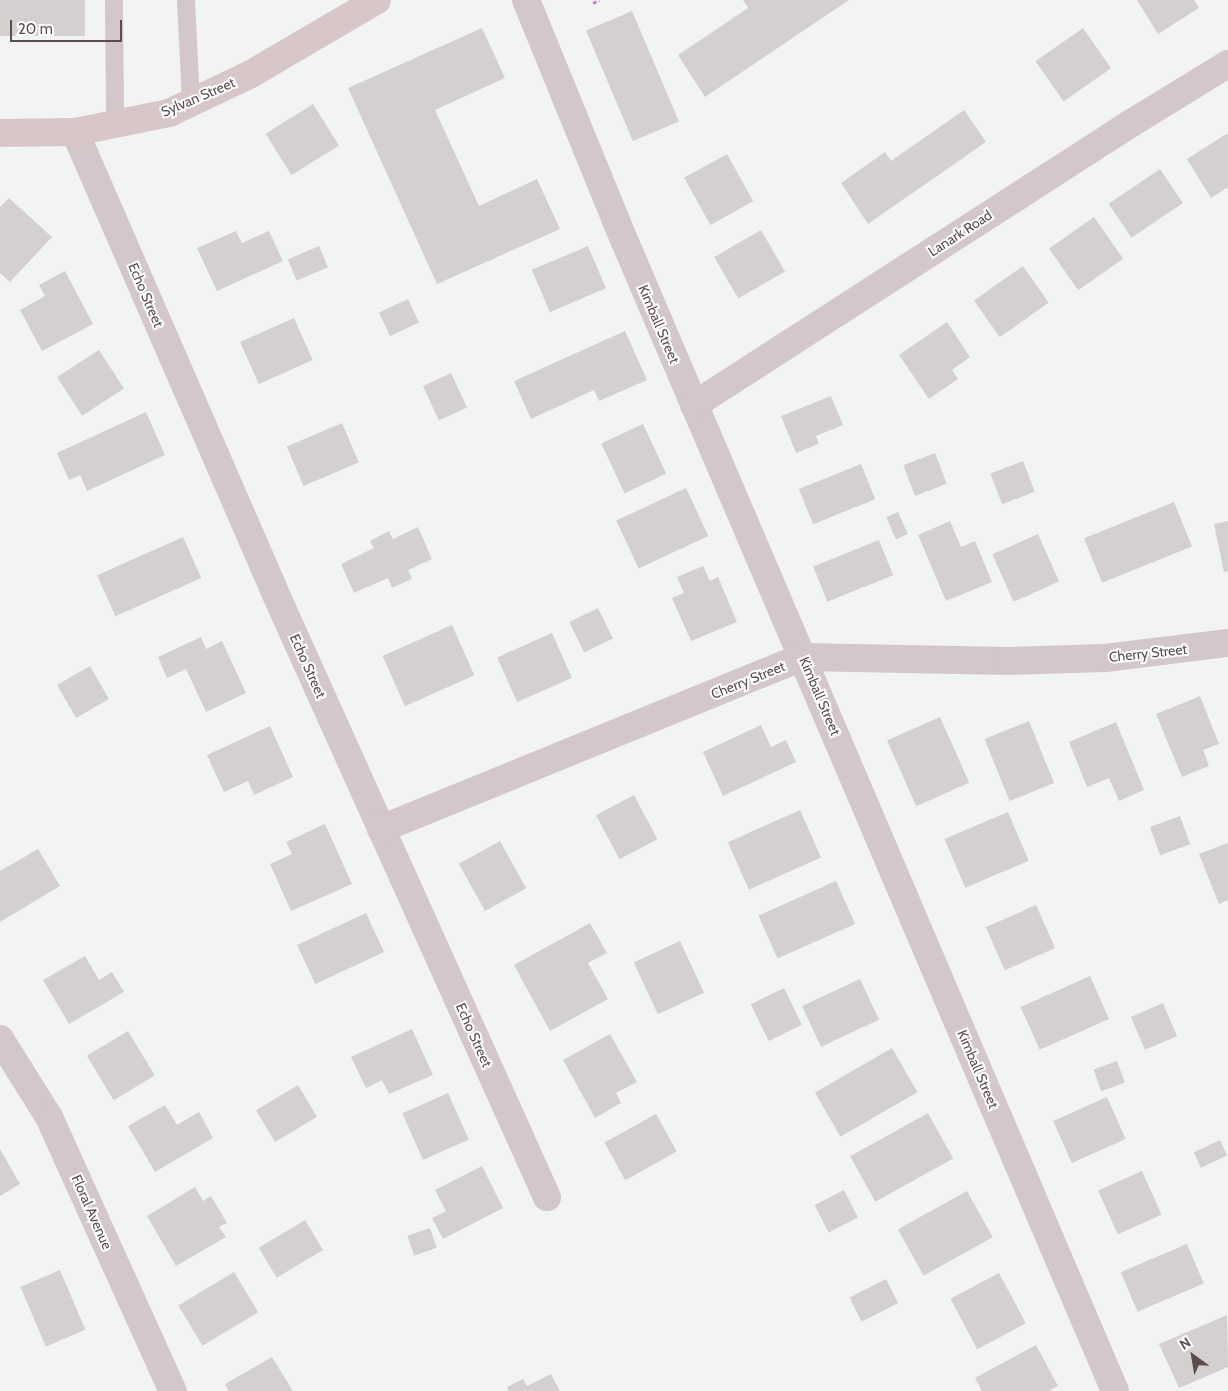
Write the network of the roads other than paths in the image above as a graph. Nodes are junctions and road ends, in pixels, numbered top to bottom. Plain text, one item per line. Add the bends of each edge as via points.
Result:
1 (114, 0) edge
2 (186, 0) edge
3 (377, 0) edge
4 (526, 0) edge
5 (1228, 64) edge
6 (191, 103) junction
7 (115, 124) junction
8 (75, 132) junction
9 (0, 133) edge
10 (694, 405) junction
11 (1228, 643) edge
12 (803, 657) junction
13 (381, 829) junction
14 (0, 1039) edge
15 (547, 1197) dead end
16 (173, 1391) edge
17 (1115, 1391) edge

1 - 7 lane
2 - 6 lane
3 - 6 street, Sylvan Street via 251,74
4 - 10 street, Kimball Street
5 - 10 street, Lanark Road
6 - 7 street, Sylvan Street via 168,113
7 - 8 street, Sylvan Street
8 - 9 street, Sylvan Street
8 - 13 street, Echo Street
10 - 12 street, Kimball Street
11 - 12 street, Cherry Street via 1105,658 1008,661
12 - 13 street, Cherry Street
12 - 17 street, Kimball Street
13 - 15 street, Echo Street
14 - 16 street, Floral Avenue via 49,1117

